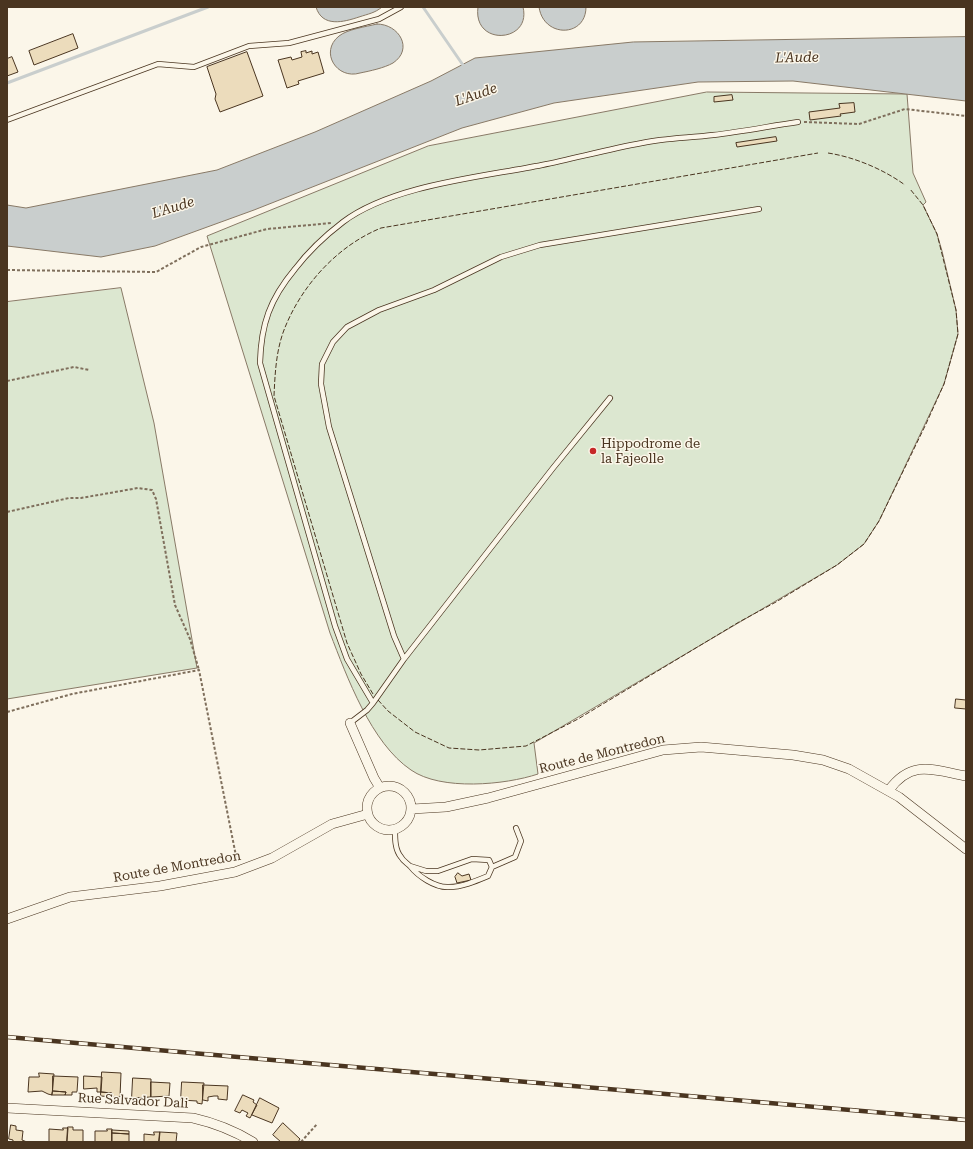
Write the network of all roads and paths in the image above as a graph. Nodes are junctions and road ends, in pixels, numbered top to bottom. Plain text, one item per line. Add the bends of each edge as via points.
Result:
1 (399, 8) edge
2 (966, 116) edge
3 (7, 120) edge
4 (798, 122) joint
5 (759, 209) dead end
6 (344, 222) junction
7 (7, 270) edge
8 (89, 370) dead end
9 (7, 381) edge
10 (610, 398) dead end
11 (7, 512) edge
12 (404, 659) junction
13 (198, 670) junction
14 (373, 702) junction
15 (7, 712) edge
16 (350, 722) joint
17 (966, 776) edge
18 (380, 788) junction
19 (889, 790) junction
20 (412, 809) junction
21 (368, 814) junction
22 (516, 828) dead end
23 (395, 830) junction
24 (966, 849) edge
25 (410, 866) junction
26 (492, 867) junction
27 (238, 871) junction
28 (7, 919) edge
29 (7, 1108) edge
30 (317, 1124) dead end
31 (253, 1142) edge
32 (301, 1142) edge

1 - 3 lane via 379,19 289,44 249,46 194,67 158,64
2 - 4 path via 905,108 859,124
4 - 6 lane via 714,135 643,142 583,157 464,179 407,193 372,206
5 - 12 lane via 540,245 501,257 434,290 379,310 346,327 333,342 322,364 320,384 329,427 394,636
6 - 7 path via 266,229 200,246 156,272
6 - 14 lane via 304,257 277,292 264,324 260,341 260,363 335,626 347,659
8 - 9 path via 74,367
10 - 12 lane
11 - 13 path via 69,498 138,488 152,490 156,499 175,605 190,639
12 - 14 lane
13 - 15 path via 72,694
13 - 27 path
14 - 16 lane via 367,710
16 - 18 street
17 - 19 street via 928,769 916,770 905,773
18 - 20 street via 391,786 401,789 407,795
18 - 21 street via 369,798 366,809
19 - 20 street, Route de Montredon via 849,769 823,760 701,747 663,750 488,798 446,807
19 - 24 street, Route de Montredon
20 - 23 street via 404,826
21 - 23 street via 376,827 387,831
21 - 27 street, Route de Montredon via 332,824 272,858
22 - 26 lane via 521,842 514,857
23 - 25 lane via 400,857
25 - 26 lane via 426,871 438,871 472,859 489,860
25 - 26 lane via 424,879 448,887 474,882 488,876
27 - 28 street, Route de Montredon via 160,886 70,897
29 - 31 street, Rue Salvador Dali via 193,1118 215,1122
30 - 32 path

